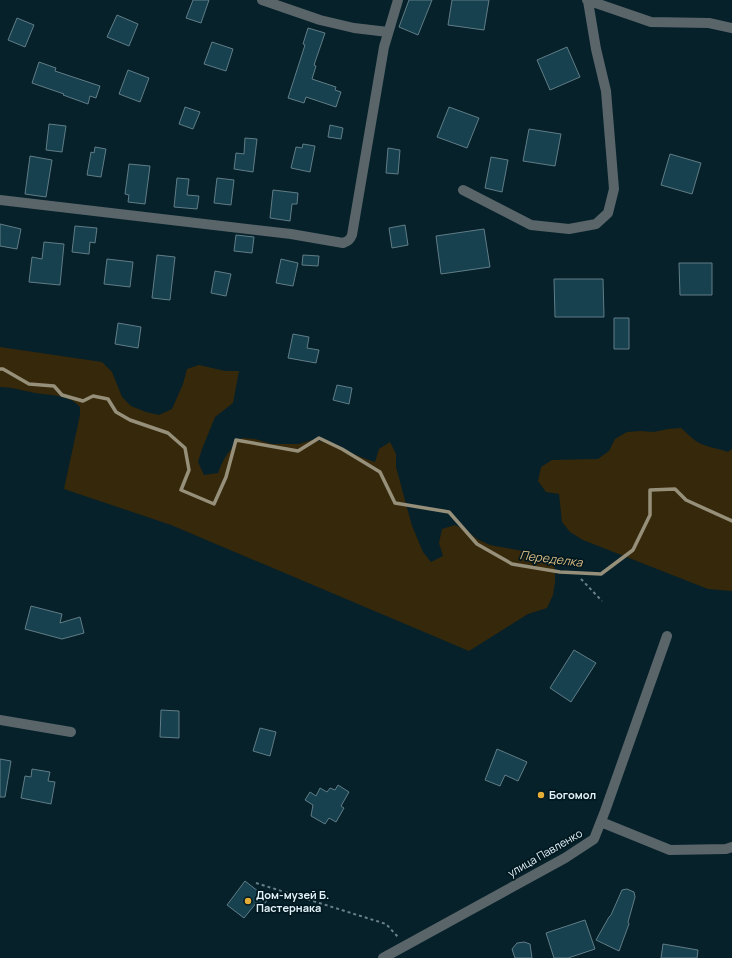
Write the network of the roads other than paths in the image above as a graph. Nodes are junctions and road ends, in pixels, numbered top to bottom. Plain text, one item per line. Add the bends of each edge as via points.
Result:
1 (262, 0) edge
2 (398, 0) edge
3 (588, 0) edge
4 (732, 28) edge
5 (388, 32) junction
6 (463, 190) dead end
7 (0, 200) edge
8 (667, 636) dead end
9 (0, 720) edge
10 (71, 732) dead end
11 (601, 822) junction
12 (732, 847) edge
13 (383, 958) edge

1 - 5 street via 320,20
2 - 5 street
3 - 4 street via 652,22 709,23
3 - 6 street via 606,90 614,189 608,213 596,224 569,229 531,225
5 - 7 street via 352,235 347,242
8 - 11 street, улица Павленко
9 - 10 street
11 - 12 street via 670,850
11 - 13 street, улица Павленко via 594,839 565,858

